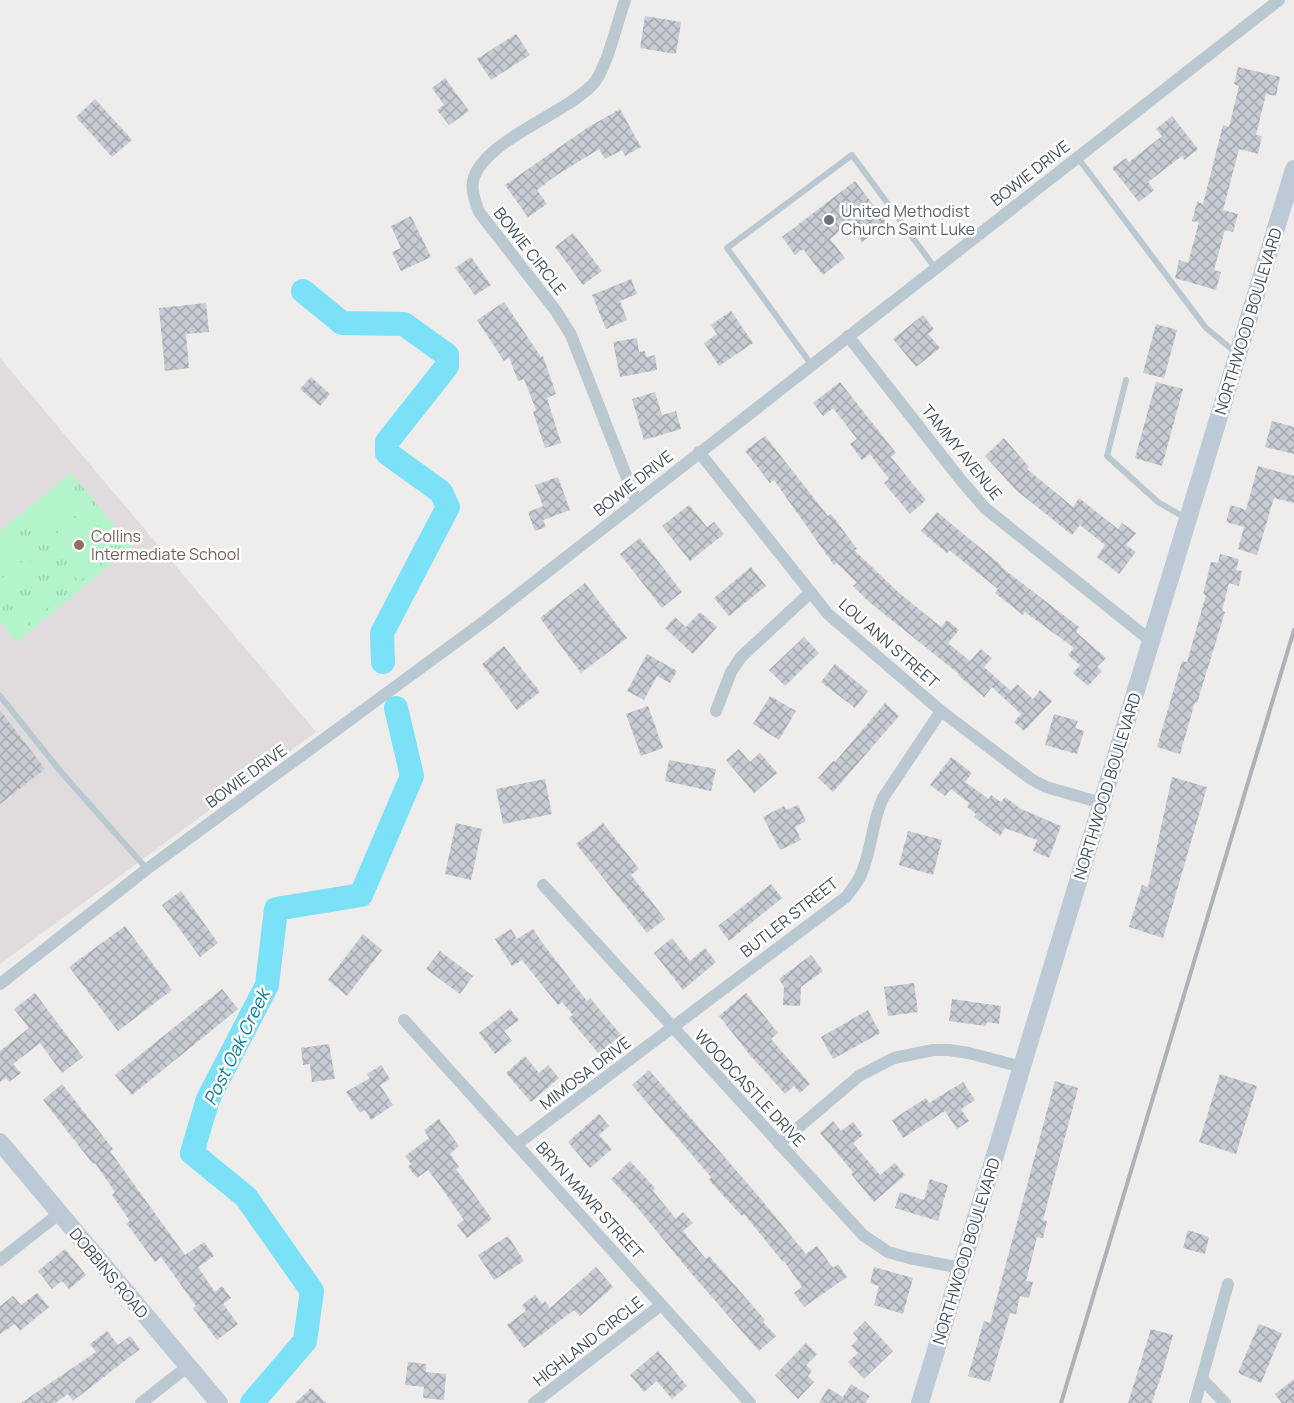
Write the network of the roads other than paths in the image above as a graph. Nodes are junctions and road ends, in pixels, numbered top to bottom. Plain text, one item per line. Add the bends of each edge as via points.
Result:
1 (625, 0) edge
2 (1280, 0) edge
3 (1077, 157) junction
4 (1294, 169) edge
5 (935, 268) junction
6 (849, 336) junction
7 (1238, 354) junction
8 (811, 364) junction
9 (1126, 380) dead end
10 (699, 452) junction
11 (636, 501) junction
12 (1188, 520) junction
13 (811, 592) junction
14 (1151, 641) junction
15 (0, 696) edge
16 (716, 711) dead end
17 (941, 711) junction
18 (1102, 802) junction
19 (147, 869) junction
20 (543, 885) dead end
21 (0, 984) edge
22 (404, 1020) dead end
23 (672, 1028) junction
24 (1022, 1067) junction
25 (0, 1142) edge
26 (517, 1144) junction
27 (779, 1144) junction
28 (60, 1213) junction
29 (0, 1260) edge
30 (961, 1268) junction
31 (1228, 1284) dead end
32 (661, 1305) junction
33 (187, 1367) junction
34 (1202, 1379) junction
35 (141, 1403) edge
36 (219, 1403) edge
37 (534, 1403) edge
38 (750, 1403) edge
39 (920, 1403) edge
40 (1195, 1403) edge
41 (1225, 1403) edge

1 - 11 street, BOWIE CIRCLE via 593,85 489,154 472,186 479,212 571,335
2 - 3 street, BOWIE DRIVE
3 - 5 street, BOWIE DRIVE
3 - 7 lane via 1206,328
4 - 7 street, NORTHWOOD BOULEVARD
5 - 6 street, BOWIE DRIVE
5 - 8 lane via 852,155 727,248
6 - 8 street, BOWIE DRIVE
6 - 14 street, TAMMY AVENUE via 985,508
7 - 12 street, NORTHWOOD BOULEVARD
8 - 10 street, BOWIE DRIVE
9 - 12 lane via 1107,456 1158,502
10 - 11 street, BOWIE DRIVE
10 - 13 street, LOU ANN STREET
11 - 19 street, BOWIE DRIVE via 473,629
12 - 14 street, NORTHWOOD BOULEVARD
13 - 16 street via 741,657
13 - 17 street, LOU ANN STREET via 828,614
14 - 18 street, NORTHWOOD BOULEVARD
15 - 19 lane
17 - 18 street, LOU ANN STREET via 1031,779
17 - 23 street, BUTLER STREET via 883,798 861,876 846,897
18 - 24 street, NORTHWOOD BOULEVARD
19 - 21 street, BOWIE DRIVE
20 - 23 street, WOODCASTLE DRIVE
22 - 26 street, BRYN MAWR STREET
23 - 26 street, MIMOSA DRIVE
23 - 27 street, WOODCASTLE DRIVE
24 - 27 street via 949,1050 894,1058 859,1076
24 - 30 street, NORTHWOOD BOULEVARD
25 - 28 street, DOBBINS ROAD
26 - 32 street, BRYN MAWR STREET
27 - 30 street, WOODCASTLE DRIVE via 863,1235 888,1251
28 - 29 street
28 - 33 street, DOBBINS ROAD
30 - 39 street, NORTHWOOD BOULEVARD
31 - 34 street
32 - 37 street, HIGHLAND CIRCLE
32 - 38 street, BRYN MAWR STREET
33 - 35 street
33 - 36 street, DOBBINS ROAD
34 - 40 street
34 - 41 street

